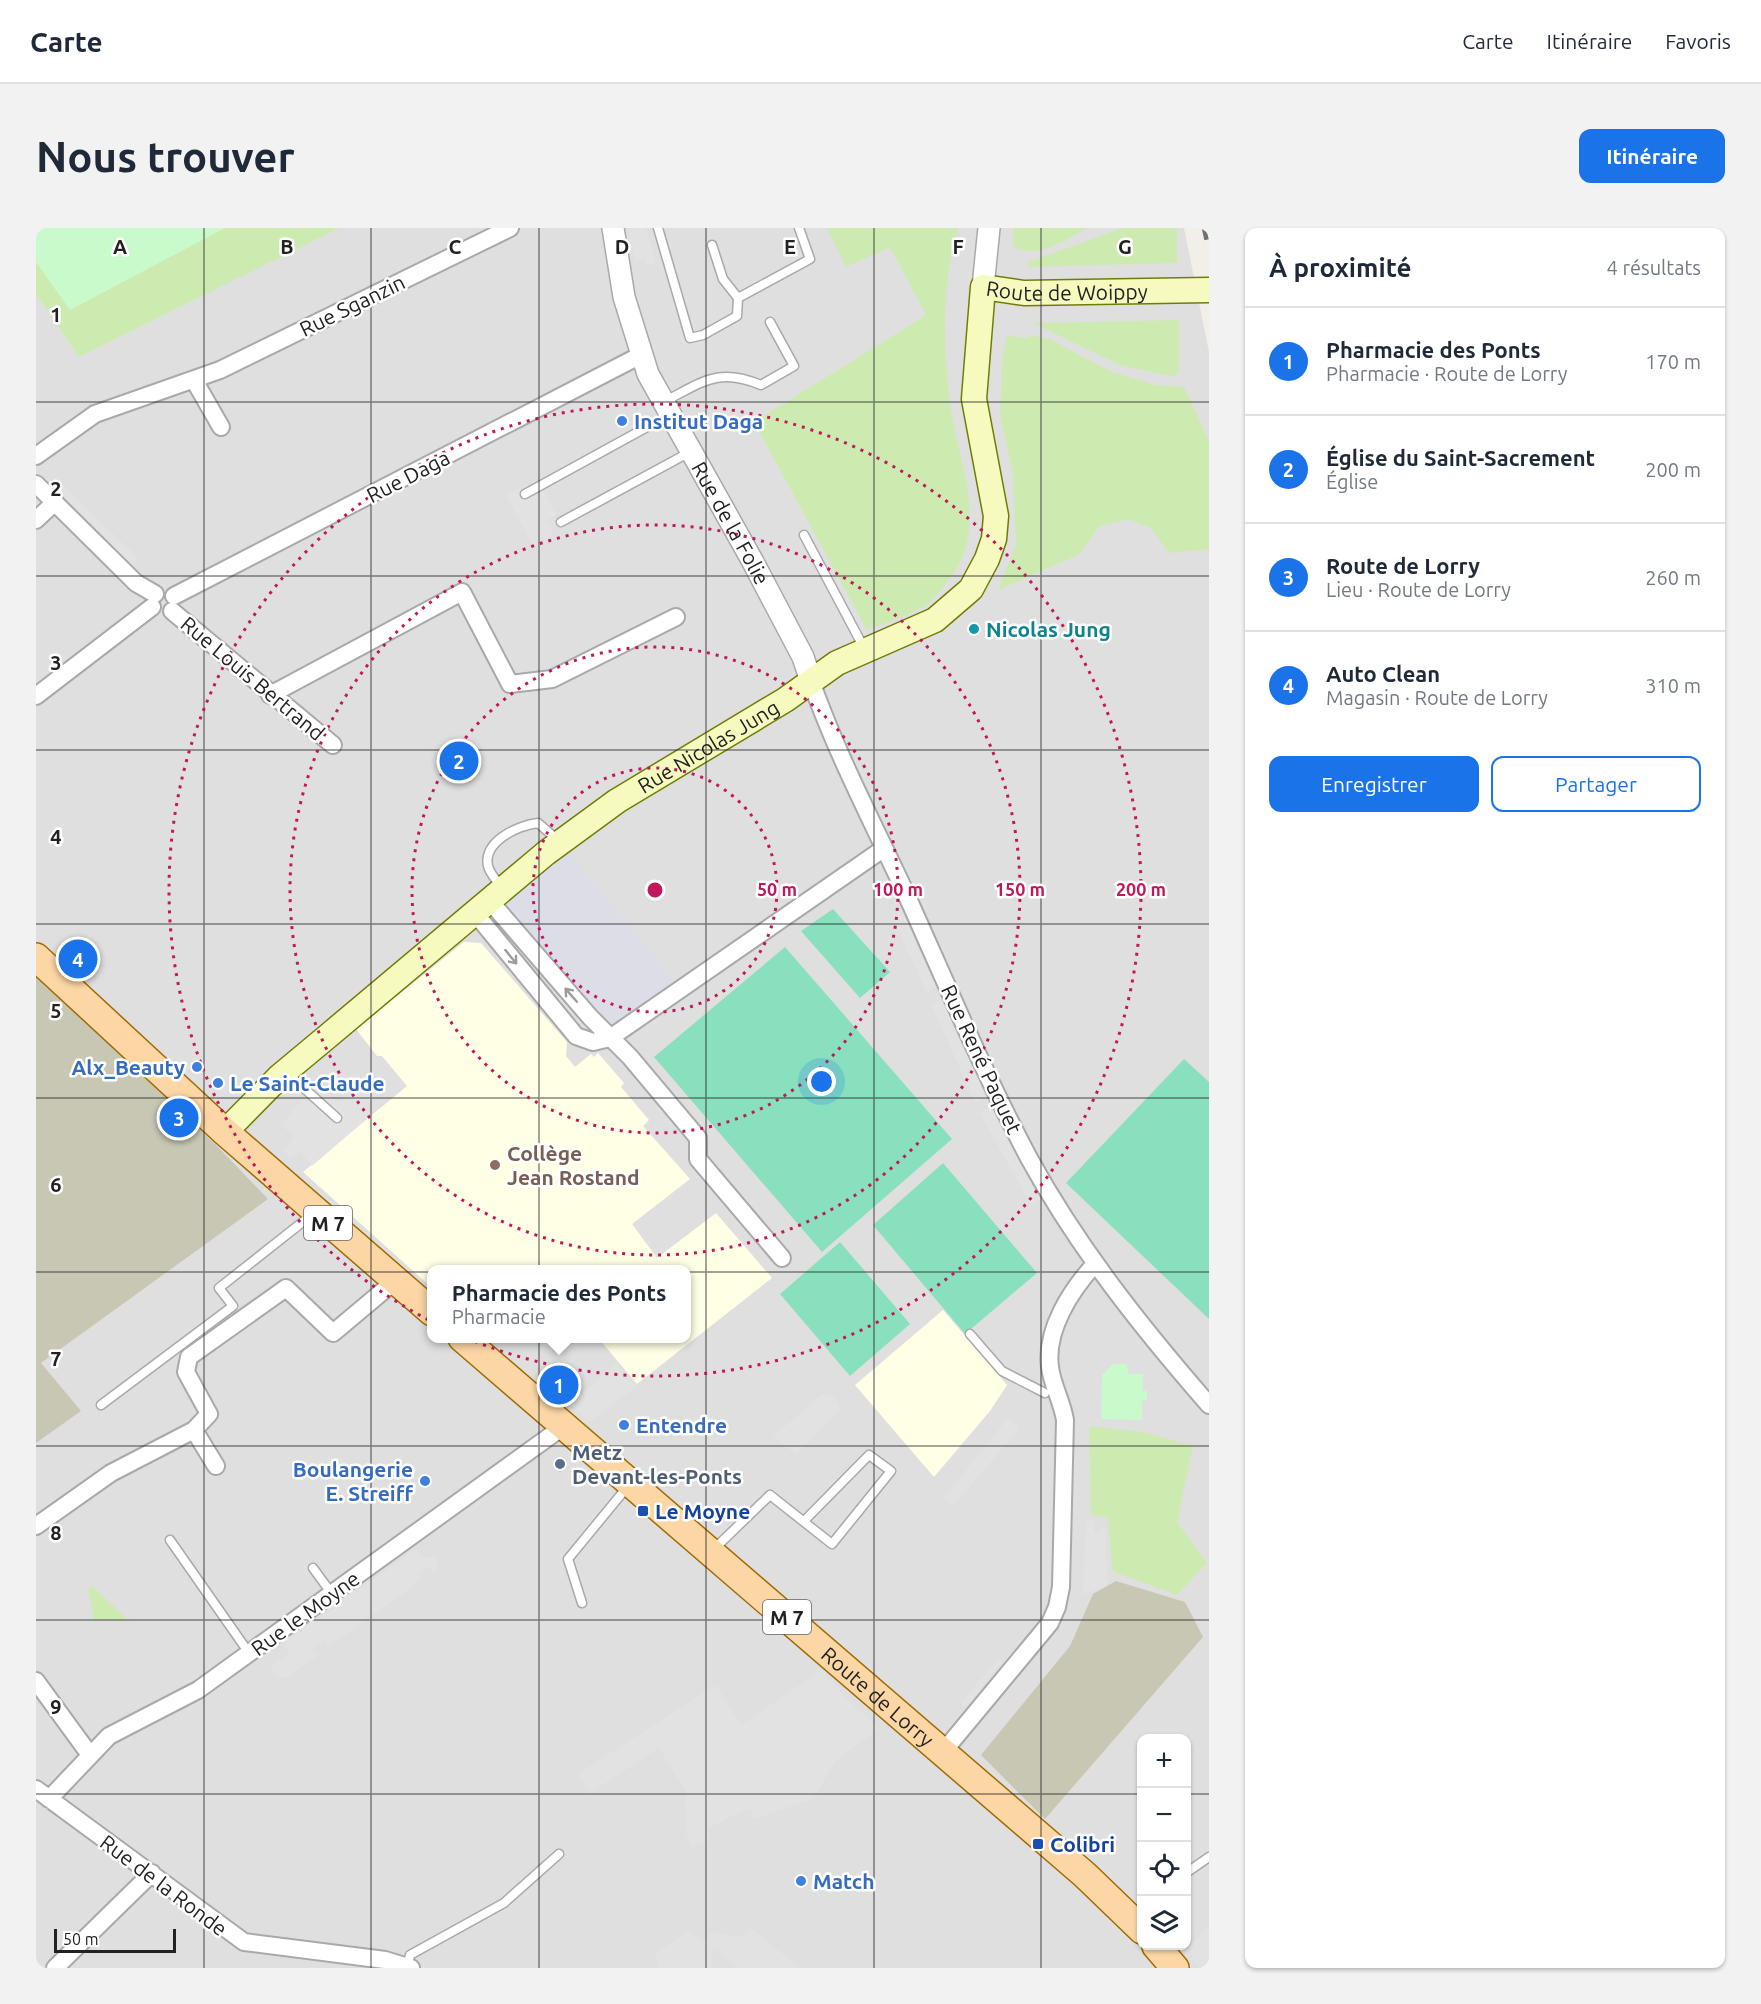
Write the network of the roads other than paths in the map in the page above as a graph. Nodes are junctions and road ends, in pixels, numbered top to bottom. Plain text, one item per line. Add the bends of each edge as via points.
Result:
1 (510, 228) edge
2 (613, 228) edge
3 (658, 228) edge
4 (799, 228) edge
5 (989, 228) edge
6 (712, 245) dead end
7 (983, 287) junction
8 (1209, 290) edge
9 (738, 298) junction
10 (770, 322) dead end
11 (641, 355) junction
12 (194, 380) junction
13 (666, 408) junction
14 (221, 427) dead end
15 (690, 452) junction
16 (36, 456) edge
17 (36, 484) edge
18 (525, 494) dead end
19 (55, 502) junction
20 (36, 520) edge
21 (561, 522) dead end
22 (804, 535) dead end
23 (154, 600) junction
24 (173, 604) junction
25 (676, 617) dead end
26 (865, 651) junction
27 (811, 681) junction
28 (270, 695) junction
29 (36, 696) edge
30 (333, 745) dead end
31 (560, 842) junction
32 (883, 849) junction
33 (488, 900) junction
34 (36, 957) edge
35 (610, 1038) junction
36 (286, 1072) junction
37 (337, 1118) dead end
38 (225, 1132) junction
39 (315, 1212) junction
40 (782, 1258) dead end
41 (1095, 1264) junction
42 (395, 1281) junction
43 (427, 1308) edge
44 (970, 1334) dead end
45 (468, 1343) edge
46 (1045, 1393) dead end
47 (1208, 1403) edge
48 (102, 1405) dead end
49 (564, 1426) junction
50 (194, 1430) junction
51 (216, 1466) dead end
52 (630, 1483) junction
53 (804, 1521) junction
54 (36, 1526) edge
55 (170, 1540) dead end
56 (711, 1552) junction
57 (314, 1568) dead end
58 (332, 1594) junction
59 (582, 1603) dead end
60 (249, 1653) junction
61 (36, 1681) edge
62 (943, 1752) junction
63 (90, 1755) junction
64 (42, 1794) edge
65 (559, 1854) dead end
66 (1209, 1857) edge
67 (1191, 1870) edge
68 (152, 1874) junction
69 (1134, 1918) edge
70 (409, 1967) edge
71 (55, 1968) edge

1 - 12 street, Rue Sganzin
2 - 11 street, Rue de la Folie via 624,297
3 - 9 lane via 690,338 737,316
4 - 9 lane via 810,259
5 - 7 street, Route de Woippy
6 - 9 lane via 723,279
7 - 8 main road, Route de Woippy via 1024,293
7 - 26 main road, Rue Nicolas Jung via 974,399 996,516 987,559 971,589 942,615
10 - 13 lane via 794,366 761,385 743,378 716,376
11 - 13 street, Rue de la Folie
11 - 24 street, Rue Daga
12 - 14 street
12 - 16 street, Rue Sganzin via 95,414
13 - 15 street, Rue de la Folie
13 - 18 lane
15 - 21 lane
15 - 27 street, Rue de la Folie via 762,579 803,657
17 - 19 street
19 - 20 street
19 - 23 street
22 - 26 lane
23 - 24 street via 161,615
23 - 29 street
24 - 28 street, Rue Louis Bertrand
25 - 28 street via 552,679 510,684 462,592
26 - 27 main road, Rue Nicolas Jung via 837,663
27 - 31 main road, Rue Nicolas Jung via 617,801
27 - 32 street, Rue René Paquet
28 - 30 street, Rue Louis Bertrand
31 - 33 main road, Rue Nicolas Jung
31 - 33 lane via 538,823 524,825 497,841 487,860
32 - 35 street
32 - 41 street, Rue René Paquet via 997,1095 1031,1161
35 -> 33 street
33 -> 35 street via 576,1036 593,1042
33 - 36 main road, Rue Nicolas Jung
34 - 38 main road, M 7
35 - 40 street via 698,1138 698,1159
36 - 37 lane
36 - 38 main road, Rue Nicolas Jung
38 - 39 main road, M 7
39 - 42 main road, M 7
39 - 48 lane via 219,1288 233,1306
41 - 47 street, Rue René Paquet via 1134,1318
41 - 62 street via 1073,1292 1049,1349 1050,1370 1065,1420 1061,1587 1057,1607 1040,1637
42 - 43 main road, M 7
42 - 50 street via 333,1333 286,1288 189,1357 186,1372 209,1414
44 - 46 lane via 1002,1371
45 - 49 main road, Route de Lorry / M 7
49 - 52 main road, Route de Lorry / M 7
49 - 58 street, Rue le Moyne
50 - 51 street
50 - 54 street via 111,1473
52 - 56 main road, Route de Lorry / M 7
52 - 59 lane via 568,1559
53 - 53 lane via 832,1544 891,1471 869,1455
53 - 56 lane via 770,1496
55 - 60 lane
56 - 62 main road, Route de Lorry / M 7
57 - 58 lane
58 - 60 street, Rue le Moyne
60 - 63 street, Rue le Moyne via 198,1690 109,1736
61 - 63 street
62 - 69 main road, Route de Lorry / M 7
63 - 64 street, Rue le Moyne
64 - 68 street, Rue de la Ronde
65 - 70 lane via 504,1903 410,1955
66 - 67 lane
68 - 70 street, Rue de la Ronde via 244,1942 385,1960
68 - 71 street

